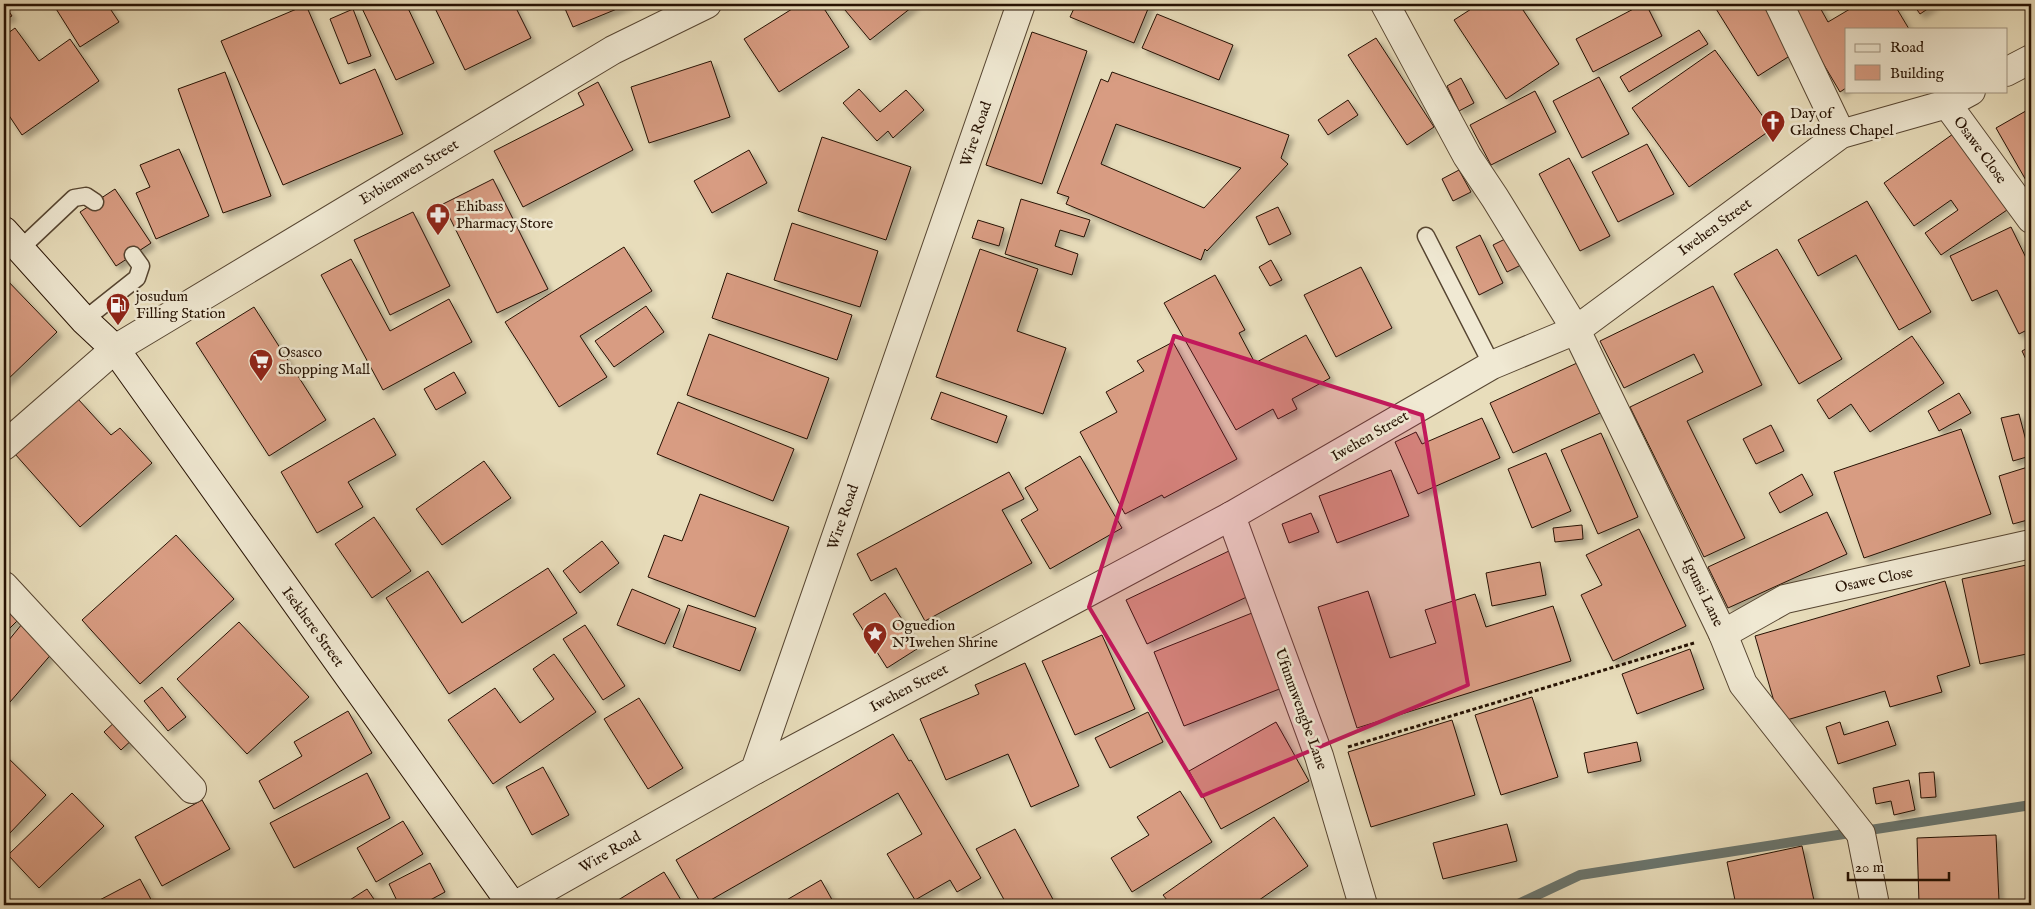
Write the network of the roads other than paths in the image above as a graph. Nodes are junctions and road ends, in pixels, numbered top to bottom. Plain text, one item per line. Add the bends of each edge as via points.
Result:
1 (708, 4) edge
2 (1022, 4) edge
3 (1385, 4) edge
4 (1779, 4) edge
5 (2031, 59) edge
6 (2008, 71) edge
7 (1970, 92) edge
8 (1947, 104) junction
9 (1841, 134) junction
10 (95, 202) dead end
11 (2031, 219) edge
12 (1426, 236) dead end
13 (12, 240) edge
14 (134, 254) dead end
15 (84, 320) junction
16 (1576, 330) junction
17 (115, 349) junction
18 (1492, 365) junction
19 (4, 446) edge
20 (1231, 516) junction
21 (2031, 544) edge
22 (4, 586) edge
23 (1723, 634) junction
24 (755, 770) junction
25 (192, 789) dead end
26 (512, 905) edge
27 (516, 905) edge
28 (1363, 905) edge
29 (1875, 905) edge

1 - 17 street, Evbiemwen Street via 612,50
2 - 24 street, Wire Road
3 - 16 street, Igunsi Lane via 1467,156
4 - 9 street
5 - 6 street
7 - 8 street, Iwehen Street
8 - 9 street, Iwehen Street
8 - 11 street, Osawe Close
9 - 16 street, Iwehen Street
10 - 13 lane via 86,196 74,198
12 - 18 lane
13 - 15 street, Isekhere Street
14 - 15 lane via 141,266 137,278
15 - 17 street, Isekhere Street
16 - 18 street, Iwehen Street
16 - 23 street, Igunsi Lane
17 - 19 street, Evbiemwen Street
17 - 26 street, Isekhere Street
18 - 20 street, Iwehen Street
20 - 24 street, Iwehen Street
20 - 28 street, Ufunmwengbe Lane via 1319,756
21 - 23 street, Osawe Close via 1786,599
22 - 25 street
23 - 29 street, Igunsi Lane via 1743,684 1861,834
24 - 27 street, Wire Road

